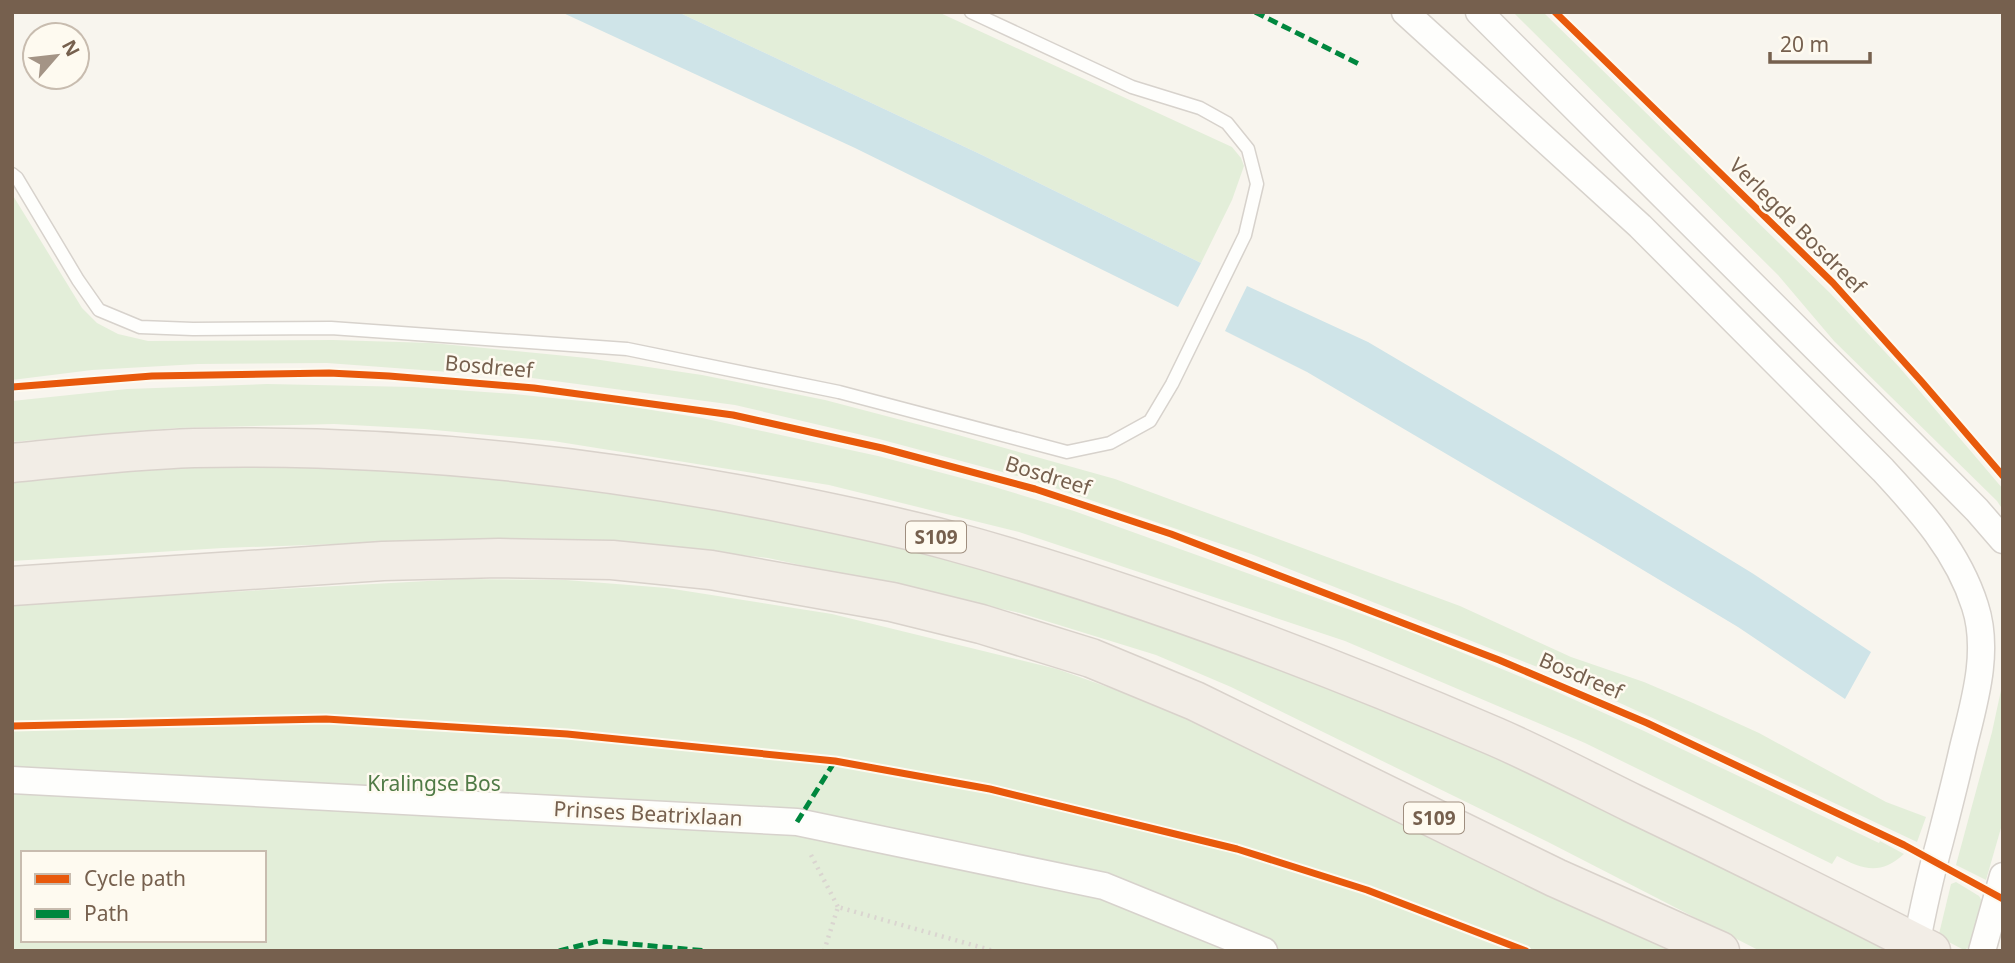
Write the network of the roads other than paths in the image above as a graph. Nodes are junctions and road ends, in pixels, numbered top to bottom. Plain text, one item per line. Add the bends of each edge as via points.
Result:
1 (971, 12) edge
2 (1405, 12) edge
3 (1479, 12) edge
4 (12, 174) edge
5 (12, 463) edge
6 (2003, 540) edge
7 (12, 586) edge
8 (12, 780) edge
9 (2003, 876) edge
10 (1921, 948) edge
11 (1265, 951) edge
12 (1720, 951) edge
13 (1982, 951) edge

1 - 4 lane via 1132,87 1200,108 1227,123 1248,149 1257,184 1245,235 1150,421 1111,443 1067,452 839,392 627,349 331,328 140,327 99,310
2 - 10 street via 1650,236 1883,470 1955,558 1976,607 1980,662 1934,862
3 - 6 street
5 - 10 highway, S109 via 192,449 313,449 507,460 661,480 945,539 1234,632 1499,739 1799,883
7 - 12 highway, S109 via 383,561 511,558 612,560 711,570 892,602 1091,658 1195,701 1556,878
8 - 11 street, Prinses Beatrixlaan via 797,822 1104,886
9 - 13 street

